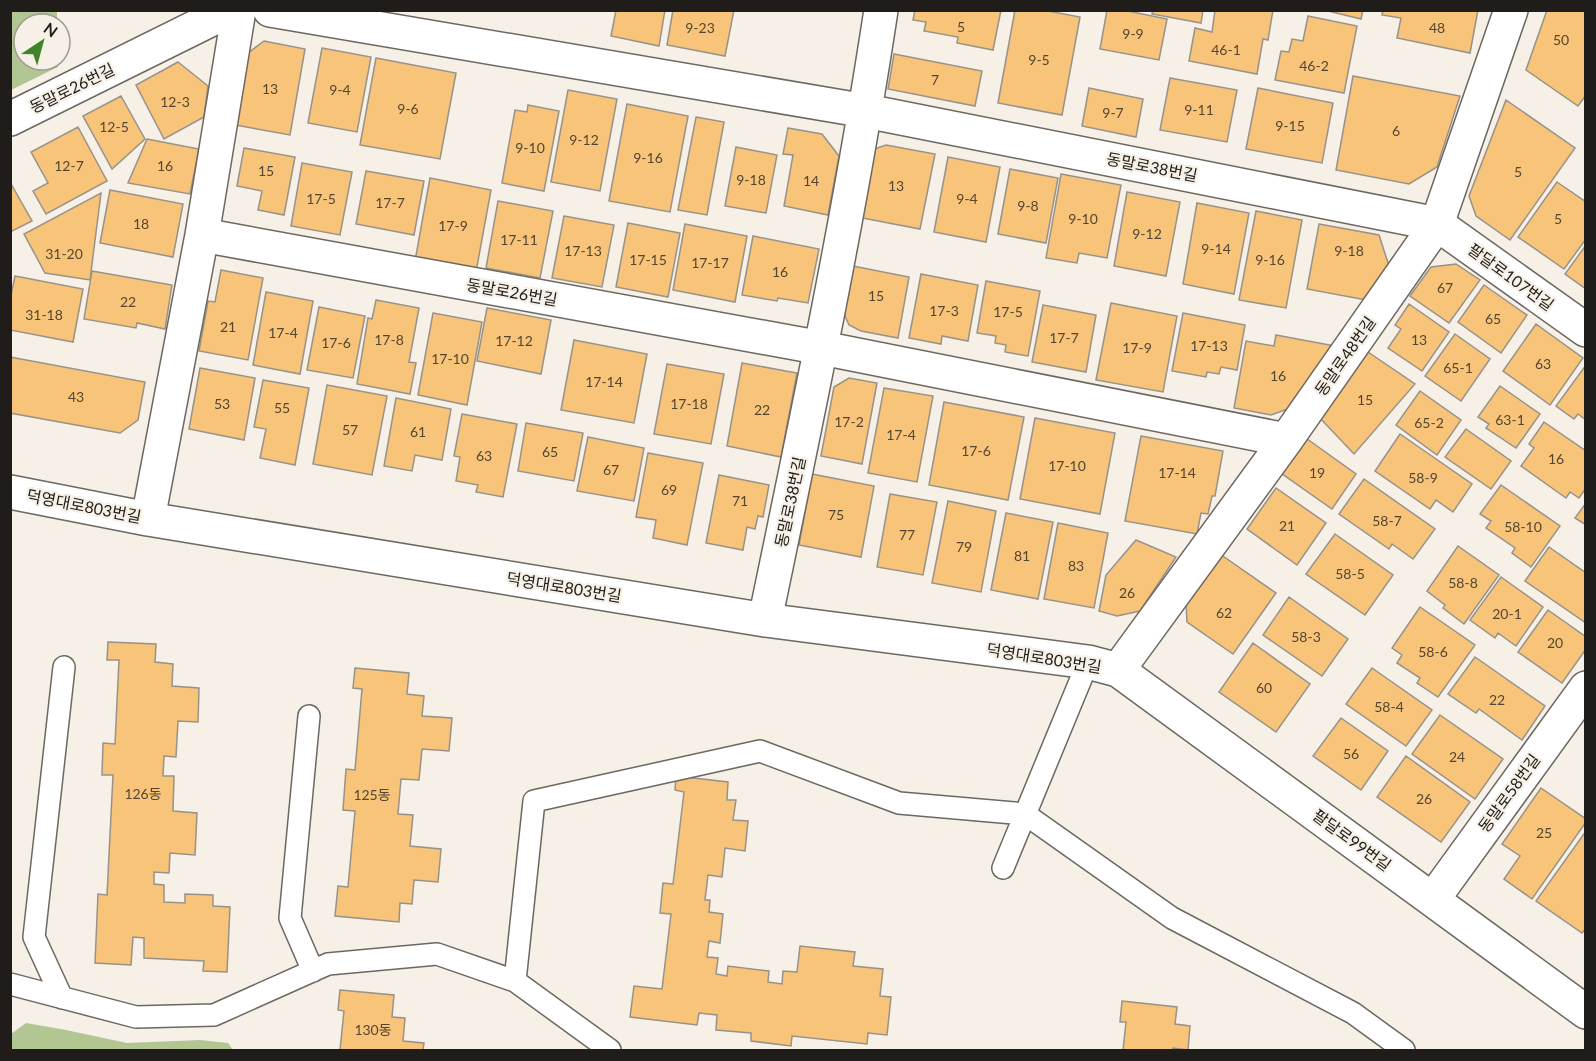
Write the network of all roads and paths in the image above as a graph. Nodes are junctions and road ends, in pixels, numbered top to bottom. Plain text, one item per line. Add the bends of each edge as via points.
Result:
1 (230, 10) edge
2 (239, 10) edge
3 (270, 10) edge
4 (881, 10) edge
5 (1511, 10) edge
6 (866, 111) junction
7 (10, 119) edge
8 (1437, 224) junction
9 (202, 235) junction
10 (1586, 330) edge
11 (822, 348) junction
12 (1286, 440) junction
13 (10, 492) edge
14 (148, 519) junction
15 (765, 620) junction
16 (1103, 666) junction
17 (64, 667) dead end
18 (1586, 688) edge
19 (309, 716) dead end
20 (1025, 814) junction
21 (1003, 868) dead end
22 (1433, 899) junction
23 (313, 971) junction
24 (515, 981) junction
25 (10, 984) edge
26 (62, 998) junction
27 (1586, 1011) edge
28 (610, 1050) edge
29 (1404, 1050) edge

1 - 7 street, 동말로26번길
2 - 9 street
3 - 6 street
4 - 6 street, 동말로38번길
5 - 8 street, 동말로48번길
6 - 8 street, 동말로38번길
6 - 11 street, 동말로38번길
8 - 10 street, 팔달로107번길
8 - 12 street, 동말로48번길
9 - 11 street, 동말로26번길
9 - 14 street
11 - 12 street
11 - 15 street, 동말로38번길
12 - 16 street, 동말로48번길
13 - 14 street, 덕영대로803번길
14 - 15 street, 덕영대로803번길
15 - 16 street, 덕영대로803번길
16 - 20 lane
16 - 22 street, 팔달로99번길
17 - 26 lane via 34,937
18 - 22 street, 동말로58번길
19 - 23 lane via 290,918
20 - 21 lane
20 - 24 lane via 899,803 760,752 534,801
20 - 29 lane via 1172,918 1353,1013
22 - 27 street, 팔달로99번길
23 - 24 lane via 328,964 437,954
23 - 26 lane via 214,1015 136,1017
24 - 28 lane
25 - 26 lane

